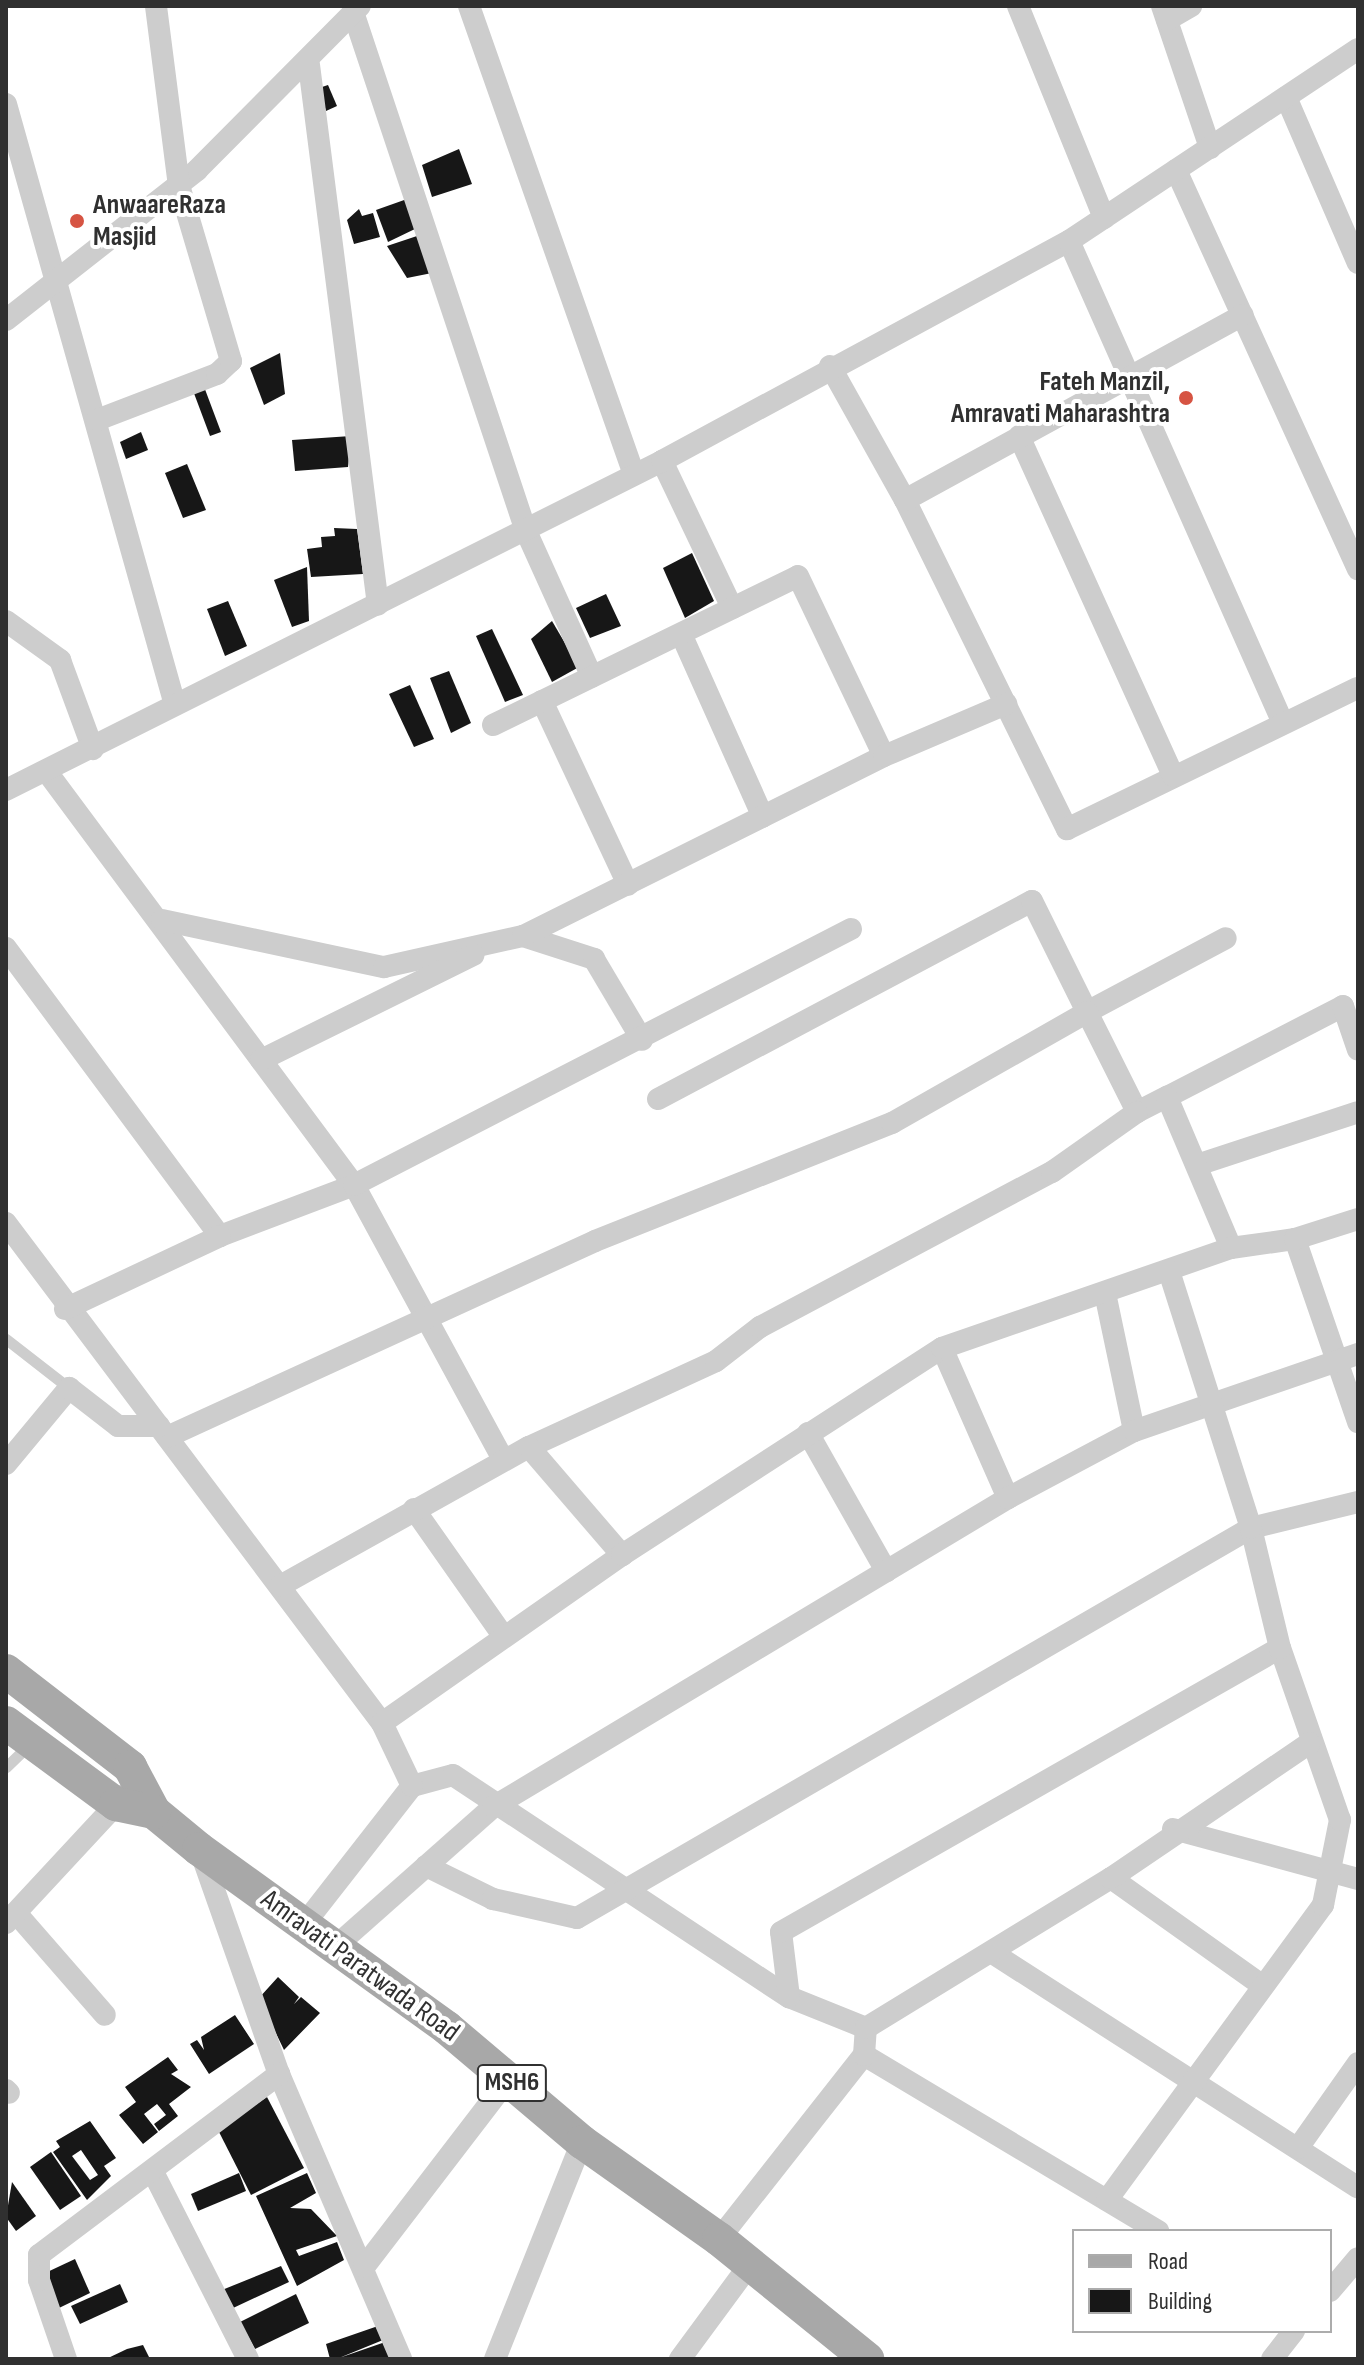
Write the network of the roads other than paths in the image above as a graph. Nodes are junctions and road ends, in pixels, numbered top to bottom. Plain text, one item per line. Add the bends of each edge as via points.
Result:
1 (156, 6) edge
2 (469, 6) edge
3 (1018, 6) edge
4 (1191, 6) edge
5 (356, 9) edge
6 (1164, 13) edge
7 (1358, 49) edge
8 (309, 65) junction
9 (1286, 97) junction
10 (6, 104) edge
11 (1210, 148) junction
12 (1176, 170) junction
13 (179, 186) junction
14 (1104, 218) junction
15 (1069, 241) junction
16 (1358, 263) edge
17 (55, 276) junction
18 (1243, 315) junction
19 (6, 320) edge
20 (830, 366) junction
21 (1130, 374) junction
22 (97, 420) junction
23 (1019, 436) junction
24 (662, 461) junction
25 (632, 470) junction
26 (905, 500) junction
27 (526, 531) junction
28 (1358, 570) edge
29 (378, 605) junction
30 (732, 608) junction
31 (6, 621) edge
32 (682, 636) junction
33 (592, 677) junction
34 (1358, 688) edge
35 (542, 701) junction
36 (1006, 704) junction
37 (175, 705) junction
38 (1282, 721) junction
39 (493, 725) dead end
40 (93, 749) junction
41 (884, 756) junction
42 (47, 772) junction
43 (1173, 776) junction
44 (6, 790) edge
45 (763, 817) junction
46 (628, 885) junction
47 (162, 920) junction
48 (851, 929) dead end
49 (523, 936) junction
50 (1226, 938) dead end
51 (491, 945) junction
52 (6, 948) edge
53 (1087, 1012) junction
54 (642, 1040) junction
55 (1358, 1050) edge
56 (261, 1060) junction
57 (1167, 1097) junction
58 (658, 1099) dead end
59 (1137, 1112) junction
60 (1358, 1112) edge
61 (1197, 1165) junction
62 (354, 1185) junction
63 (1358, 1219) edge
64 (6, 1223) edge
65 (220, 1236) junction
66 (1295, 1239) junction
67 (1231, 1248) junction
68 (1169, 1271) junction
69 (1105, 1293) junction
70 (65, 1309) junction
71 (430, 1316) junction
72 (6, 1339) edge
73 (942, 1348) junction
74 (1348, 1358) edge
75 (69, 1388) junction
76 (1213, 1409) junction
77 (1358, 1422) edge
78 (1134, 1431) junction
79 (163, 1432) junction
80 (808, 1433) junction
81 (529, 1447) junction
82 (502, 1458) junction
83 (6, 1464) edge
84 (1008, 1498) junction
85 (1358, 1502) edge
86 (414, 1509) junction
87 (1251, 1528) junction
88 (622, 1555) junction
89 (886, 1571) junction
90 (280, 1586) junction
91 (504, 1637) junction
92 (1280, 1648) junction
93 (6, 1671) edge
94 (382, 1723) junction
95 (19, 1733) edge
96 (1310, 1743) junction
97 (6, 1767) edge
98 (139, 1779) junction
99 (412, 1786) junction
100 (116, 1804) junction
101 (493, 1807) junction
102 (154, 1812) junction
103 (1173, 1829) junction
104 (199, 1849) junction
105 (426, 1866) junction
106 (1329, 1872) junction
107 (1111, 1878) junction
108 (1358, 1879) edge
109 (622, 1888) junction
110 (11, 1918) edge
111 (305, 1923) junction
112 (336, 1946) junction
113 (991, 1952) junction
114 (1263, 1986) junction
115 (789, 1997) junction
116 (105, 2015) dead end
117 (866, 2028) junction
118 (864, 2055) junction
119 (1358, 2063) edge
120 (279, 2074) junction
121 (1193, 2078) junction
122 (508, 2079) junction
123 (582, 2142) junction
124 (1298, 2148) junction
125 (153, 2172) junction
126 (1358, 2188) edge
127 (1107, 2200) junction
128 (1155, 2229) edge
129 (719, 2239) junction
130 (750, 2264) junction
131 (1355, 2266) edge
132 (364, 2267) junction
133 (1332, 2289) edge
134 (1292, 2333) edge
135 (66, 2359) edge
136 (248, 2359) edge
137 (401, 2359) edge
138 (495, 2359) edge
139 (680, 2359) edge
140 (867, 2359) edge
141 (1272, 2359) edge

1 - 13 street
2 - 25 street
3 - 14 street
4 - 6 street
5 - 8 street
5 - 27 street
6 - 11 street
7 - 9 street
8 - 13 street
8 - 29 street
9 - 11 street
9 - 16 street
10 - 17 street
11 - 12 street
12 - 14 street
12 - 18 street
13 - 17 street
13 - 22 street via 231,361 217,374
14 - 15 street
15 - 20 street
15 - 21 street
17 - 19 street
17 - 22 street
18 - 21 street
18 - 28 street
20 - 24 street
20 - 26 street
21 - 23 street
21 - 38 street
22 - 37 street
23 - 26 street
23 - 43 street
24 - 25 street
24 - 30 street
25 - 27 street
26 - 36 street
27 - 29 street
27 - 33 street
29 - 37 street
30 - 32 street
30 - 41 street via 798,576
31 - 40 street via 60,660
32 - 33 street
32 - 45 street
33 - 35 street
34 - 38 street
35 - 39 street
35 - 46 street
36 - 41 street
36 - 43 street via 1067,829
37 - 40 street
38 - 43 street
40 - 42 street
41 - 45 street
42 - 44 street
42 - 47 street
45 - 46 street
46 - 49 street
47 - 51 street via 384,967
47 - 56 street
48 - 54 street
49 - 51 street
49 - 54 street via 594,959
50 - 53 street
51 - 56 street
52 - 65 street
53 - 58 street via 1032,901
53 - 59 street
53 - 71 street via 892,1123 595,1241
54 - 62 street
55 - 57 street via 1343,1006
56 - 62 street
57 - 59 street
57 - 61 street
59 - 81 street via 1052,1172 760,1327 716,1361
60 - 61 street
61 - 67 street
62 - 65 street
62 - 71 street
63 - 66 street
64 - 70 street
65 - 70 street
66 - 67 street
66 - 74 street
67 - 68 street
68 - 69 street
68 - 76 street
69 - 73 street
69 - 78 street
70 - 79 street
71 - 79 street
71 - 82 street
72 - 75 lane
73 - 80 street
73 - 84 street
74 - 76 street
74 - 77 street
75 - 79 street via 118,1426
75 - 83 street
76 - 78 street
76 - 87 street
78 - 84 street
79 - 90 street
80 - 88 street
80 - 89 street
81 - 82 street
81 - 88 street
82 - 86 street
84 - 89 street
85 - 87 street
86 - 90 street
86 - 91 street
87 - 92 street
87 - 109 street
88 - 91 street
89 - 101 street
90 - 94 street
91 - 94 street
92 - 96 street
92 - 115 street via 781,1932
93 - 98 main road, Amravati Paratwada Road / MSH6
94 - 99 street
95 - 97 lane
95 - 100 main road, Amravati Paratwada Road / MSH6
96 - 103 street
96 - 106 street via 1340,1820
98 - 100 street
98 - 102 main road, Amravati Paratwada Road / MSH6
99 - 101 street via 453,1775
99 - 111 street
100 - 102 main road, Amravati Paratwada Road / MSH6
100 - 110 street
101 - 105 street
101 - 109 street
102 - 104 main road, Amravati Paratwada Road / MSH6
103 - 106 street
103 - 107 street
104 - 111 main road, Amravati Paratwada Road / MSH6
104 - 120 street
105 - 109 street via 493,1899 577,1918
105 - 112 street
106 - 108 street
106 - 114 street via 1323,1905
107 - 113 street
107 - 114 street
109 - 115 street
110 - 116 street
111 - 112 main road, Amravati Paratwada Road / MSH6
112 - 122 main road, Amravati Paratwada Road / MSH6
113 - 117 street
113 - 121 street
114 - 121 street
115 - 117 street
117 - 118 street
118 - 127 street
118 - 129 street
119 - 124 street
120 - 125 street
120 - 132 street
121 - 124 street
121 - 127 street
122 - 123 main road, Amravati Paratwada Road / MSH6
122 - 132 street
123 - 129 main road, Amravati Paratwada Road / MSH6
123 - 138 street
124 - 126 street
125 - 135 street via 39,2255 39,2280
125 - 136 street
127 - 128 street
129 - 130 main road, Amravati Paratwada Road / MSH6
130 - 139 street
130 - 140 main road, Amravati Paratwada Road / MSH6
131 - 133 street
132 - 137 street
134 - 141 street

